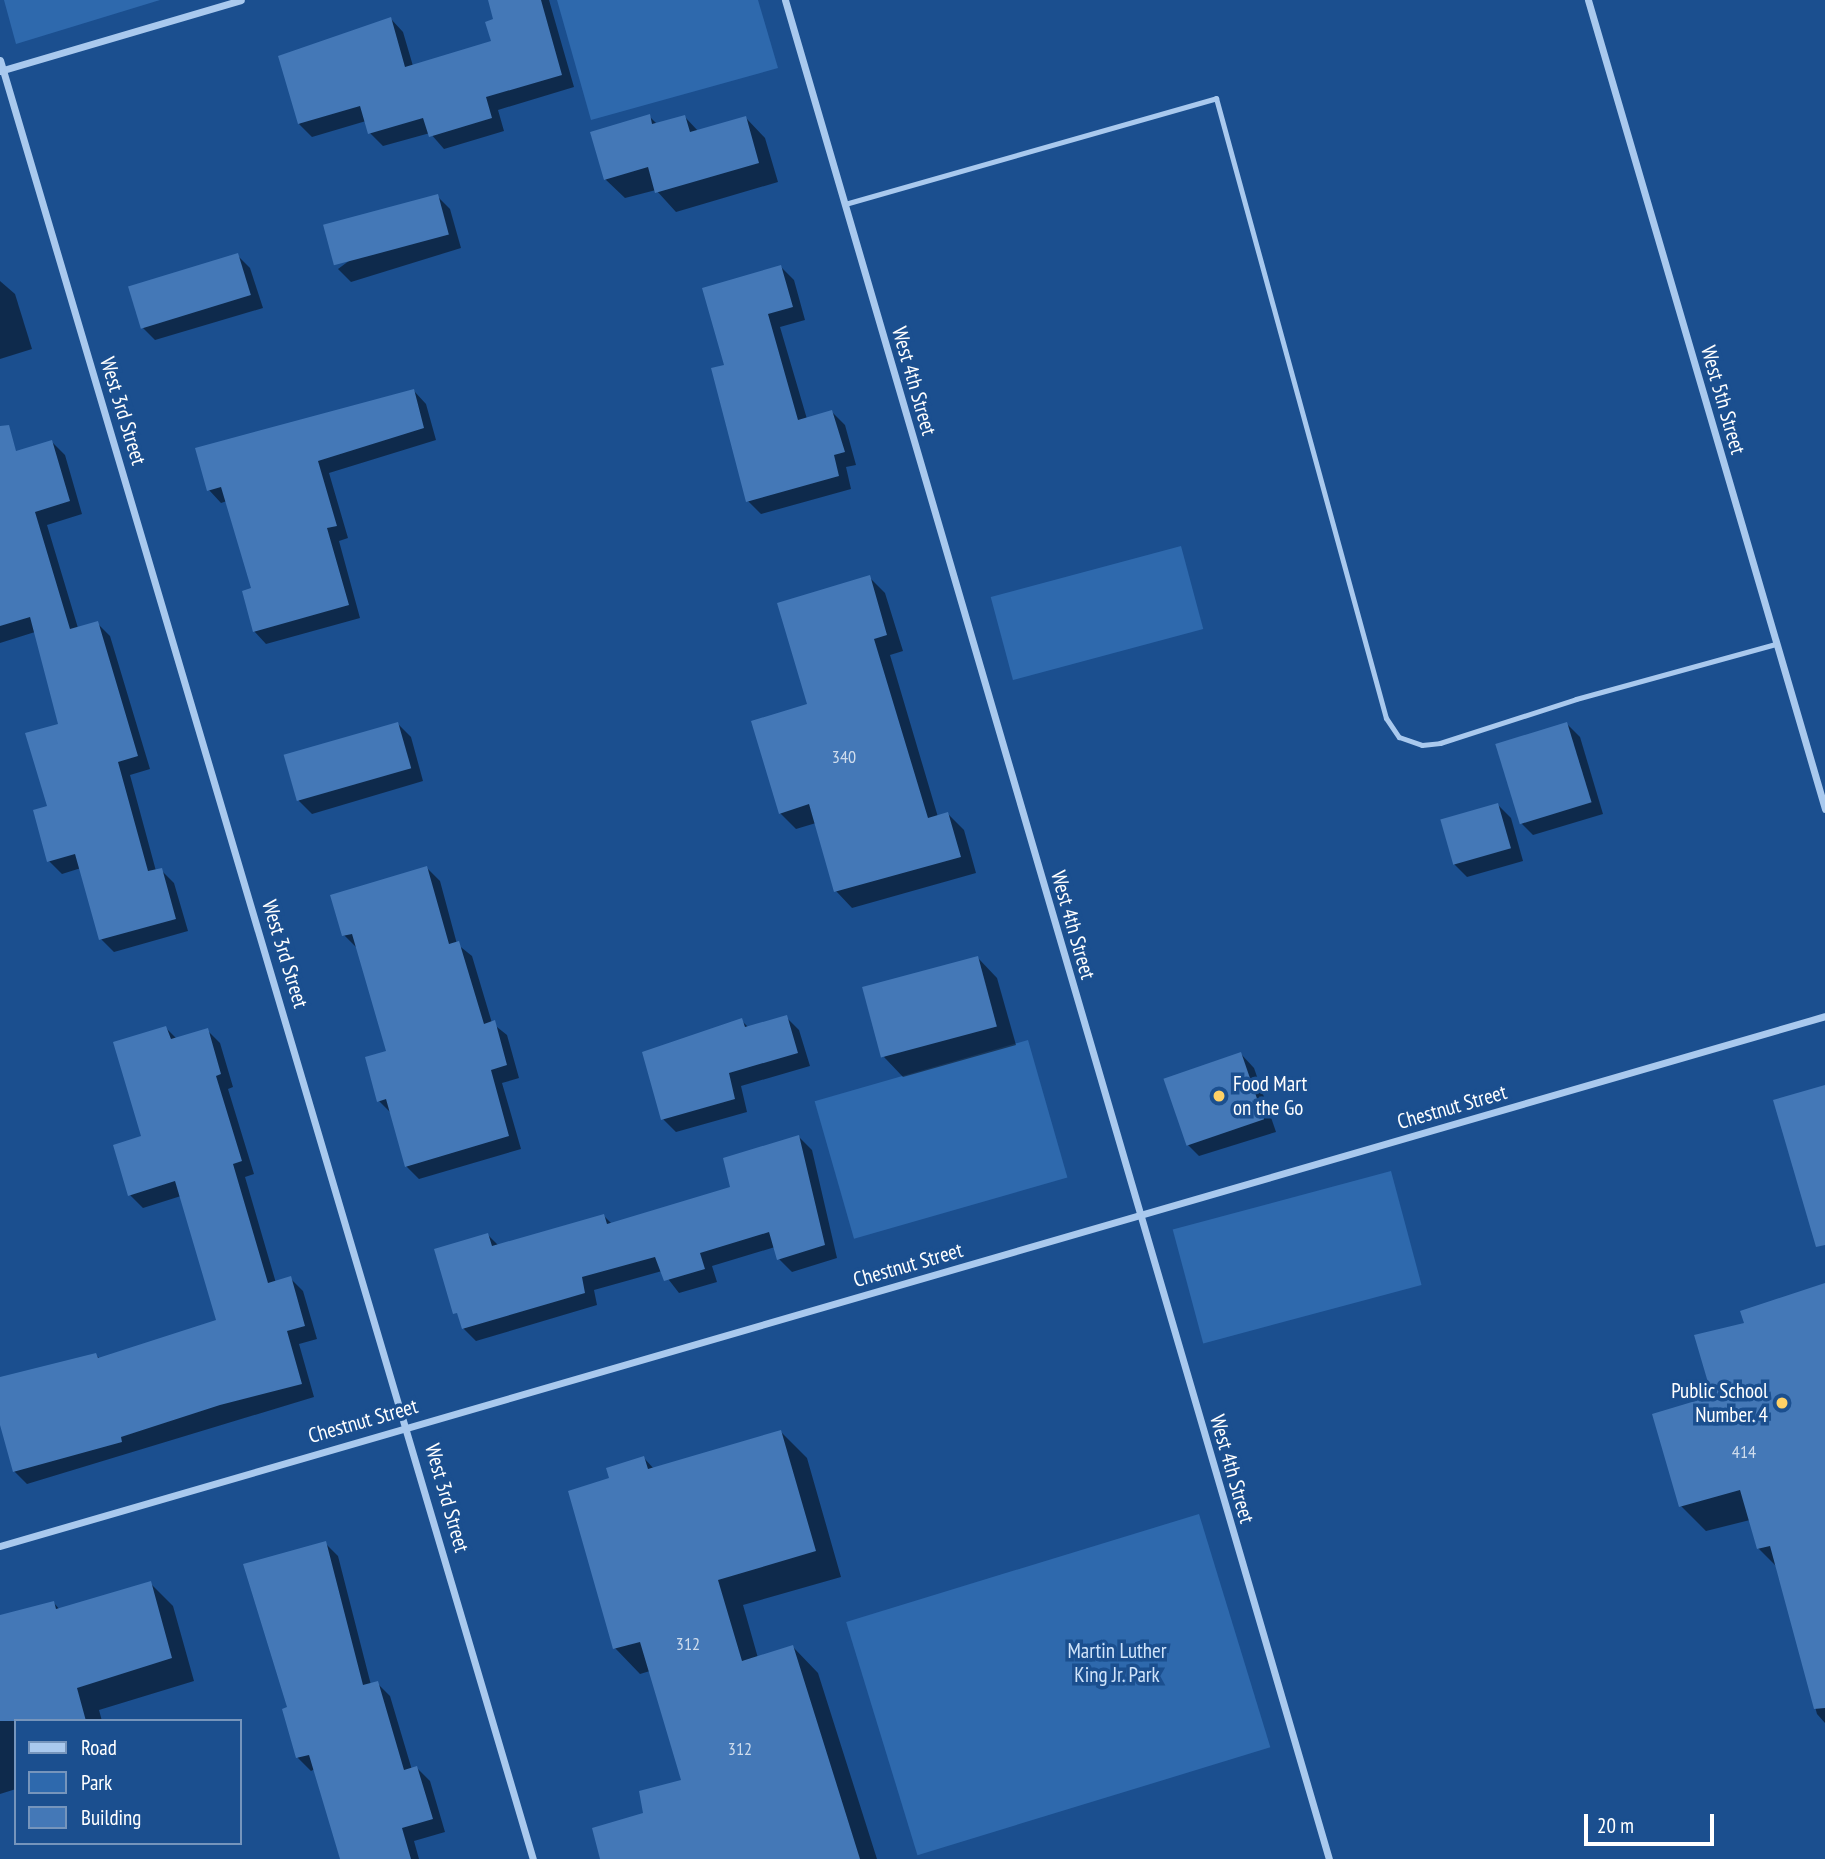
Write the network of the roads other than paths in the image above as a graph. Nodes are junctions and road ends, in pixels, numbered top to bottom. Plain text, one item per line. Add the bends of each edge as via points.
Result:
1 (241, 0) edge
2 (785, 0) edge
3 (1587, 0) edge
4 (0, 60) edge
5 (1, 71) edge
6 (845, 204) junction
7 (1776, 644) junction
8 (1825, 809) edge
9 (1825, 1016) edge
10 (1140, 1217) junction
11 (408, 1426) junction
12 (0, 1545) edge
13 (533, 1859) edge
14 (1329, 1859) edge

1 - 5 street
2 - 6 street, West 4th Street
3 - 7 street, West 5th Street
4 - 5 street, West 3rd Street
5 - 11 street, West 3rd Street
6 - 7 lane via 1216,97 1385,718 1399,737 1422,745 1440,743 1576,699
6 - 10 street, West 4th Street
7 - 8 street, West 5th Street
9 - 10 street, Chestnut Street
10 - 11 street, Chestnut Street
10 - 14 street, West 4th Street
11 - 12 street, Chestnut Street
11 - 13 street, West 3rd Street

